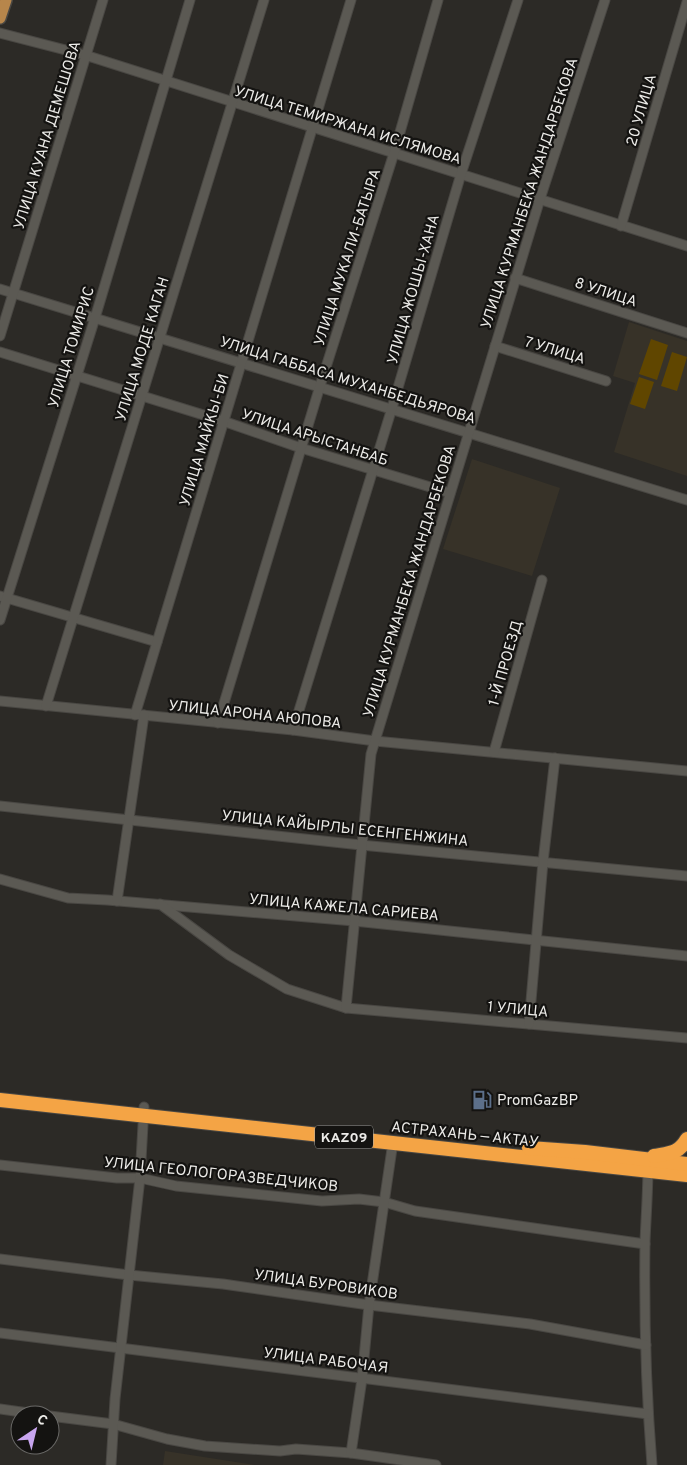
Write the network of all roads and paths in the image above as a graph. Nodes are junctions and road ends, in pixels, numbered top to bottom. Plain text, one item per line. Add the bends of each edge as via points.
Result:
1 (6, 0) edge
2 (103, 0) edge
3 (190, 0) edge
4 (264, 0) edge
5 (351, 0) edge
6 (438, 0) edge
7 (518, 0) edge
8 (605, 0) edge
9 (687, 2) edge
10 (0, 18) edge
11 (0, 33) edge
12 (85, 55) junction
13 (165, 80) junction
14 (232, 103) junction
15 (313, 128) junction
16 (394, 153) junction
17 (461, 174) junction
18 (540, 198) junction
19 (621, 226) junction
20 (687, 246) edge
21 (516, 278) junction
22 (0, 289) edge
23 (13, 293) junction
24 (95, 318) junction
25 (687, 333) edge
26 (0, 336) edge
27 (159, 337) junction
28 (495, 346) junction
29 (0, 352) edge
30 (242, 362) junction
31 (77, 375) junction
32 (606, 381) dead end
33 (320, 386) junction
34 (141, 396) junction
35 (392, 408) junction
36 (223, 421) junction
37 (470, 432) junction
38 (301, 448) junction
39 (374, 470) junction
40 (450, 494) junction
41 (687, 500) edge
42 (542, 580) dead end
43 (3, 597) edge
44 (73, 618) junction
45 (0, 620) edge
46 (157, 642) junction
47 (0, 701) edge
48 (46, 706) junction
49 (140, 715) junction
50 (218, 723) junction
51 (293, 730) junction
52 (375, 741) junction
53 (494, 752) junction
54 (555, 758) junction
55 (687, 771) edge
56 (0, 806) edge
57 (128, 819) junction
58 (362, 845) junction
59 (543, 862) junction
60 (687, 876) edge
61 (0, 879) edge
62 (117, 900) junction
63 (160, 904) junction
64 (354, 921) junction
65 (536, 940) junction
66 (687, 956) edge
67 (346, 1008) junction
68 (529, 1024) junction
69 (687, 1038) edge
70 (0, 1091) edge
71 (0, 1100) edge
72 (47, 1101) junction
73 (144, 1111) junction
74 (687, 1139) edge
75 (394, 1142) junction
76 (687, 1158) edge
77 (0, 1165) edge
78 (648, 1165) junction
79 (687, 1169) edge
80 (140, 1178) junction
81 (384, 1202) junction
82 (645, 1244) junction
83 (0, 1259) edge
84 (129, 1275) junction
85 (369, 1305) junction
86 (0, 1333) edge
87 (646, 1345) junction
88 (121, 1348) junction
89 (362, 1379) junction
90 (648, 1414) junction
91 (60, 1417) edge
92 (113, 1424) junction
93 (351, 1453) junction
94 (111, 1465) edge
95 (436, 1465) edge
96 (652, 1465) edge

1 - 10 main road
2 - 12 street, УЛИЦА КУАНА ДЕМЕШОВА
3 - 13 street, УЛИЦА ТОМИРИС
4 - 14 street, УЛИЦА МОДЕ КАГАН
5 - 15 street, УЛИЦА МАЙКЫ-БИ
6 - 16 street, УЛИЦА МУКАЛИ-БАТЫРА
7 - 17 street, УЛИЦА ЖОШЫ-ХАНА
8 - 18 street, УЛИЦА КУРМАНБЕКА ЖАНДАРБЕКОВА
9 - 19 street, 20 УЛИЦА
11 - 12 street, УЛИЦА ТЕМИРЖАНА ИСЛЯМОВА
12 - 13 street, УЛИЦА ТЕМИРЖАНА ИСЛЯМОВА
12 - 23 street, УЛИЦА КУАНА ДЕМЕШОВА
13 - 14 street, УЛИЦА ТЕМИРЖАНА ИСЛЯМОВА
13 - 24 street, УЛИЦА ТОМИРИС
14 - 15 street, УЛИЦА ТЕМИРЖАНА ИСЛЯМОВА
14 - 27 street, УЛИЦА МОДЕ КАГАН
15 - 16 street, УЛИЦА ТЕМИРЖАНА ИСЛЯМОВА
15 - 30 street, УЛИЦА МАЙКЫ-БИ
16 - 17 street, УЛИЦА ТЕМИРЖАНА ИСЛЯМОВА
16 - 33 street, УЛИЦА МУКАЛИ-БАТЫРА
17 - 18 street, УЛИЦА ТЕМИРЖАНА ИСЛЯМОВА
17 - 35 street, УЛИЦА ЖОШЫ-ХАНА
18 - 19 street, УЛИЦА ТЕМИРЖАНА ИСЛЯМОВА
18 - 21 street, УЛИЦА КУРМАНБЕКА ЖАНДАРБЕКОВА
19 - 20 street, УЛИЦА ТЕМИРЖАНА ИСЛЯМОВА
21 - 25 street, 8 УЛИЦА
21 - 28 street, УЛИЦА КУРМАНБЕКА ЖАНДАРБЕКОВА
22 - 23 street, УЛИЦА ГАББАСА МУХАНБЕДЬЯРОВА
23 - 24 street, УЛИЦА ГАББАСА МУХАНБЕДЬЯРОВА
23 - 26 street, УЛИЦА КУАНА ДЕМЕШОВА
24 - 27 street, УЛИЦА ГАББАСА МУХАНБЕДЬЯРОВА
24 - 31 street, УЛИЦА ТОМИРИС
27 - 30 street, УЛИЦА ГАББАСА МУХАНБЕДЬЯРОВА
27 - 34 street, УЛИЦА МОДЕ КАГАН
28 - 32 street, 7 УЛИЦА
28 - 37 street, УЛИЦА КУРМАНБЕКА ЖАНДАРБЕКОВА
29 - 31 street, УЛИЦА АРЫСТАНБАБ
30 - 33 street, УЛИЦА ГАББАСА МУХАНБЕДЬЯРОВА
30 - 36 street, УЛИЦА МАЙКЫ-БИ
31 - 34 street, УЛИЦА АРЫСТАНБАБ
31 - 43 street, УЛИЦА ТОМИРИС
33 - 35 street, УЛИЦА ГАББАСА МУХАНБЕДЬЯРОВА
33 - 38 street, УЛИЦА МУКАЛИ-БАТЫРА
34 - 36 street, УЛИЦА АРЫСТАНБАБ
34 - 44 street, УЛИЦА МОДЕ КАГАН
35 - 37 street, УЛИЦА ГАББАСА МУХАНБЕДЬЯРОВА
35 - 39 street, УЛИЦА ЖОШЫ-ХАНА
36 - 38 street, УЛИЦА АРЫСТАНБАБ
36 - 46 street, УЛИЦА МАЙКЫ-БИ
37 - 40 street, УЛИЦА КУРМАНБЕКА ЖАНДАРБЕКОВА
37 - 41 street, УЛИЦА ГАББАСА МУХАНБЕДЬЯРОВА
38 - 39 street, УЛИЦА АРЫСТАНБАБ
38 - 50 street, УЛИЦА МУКАЛИ-БАТЫРА
39 - 40 street, УЛИЦА АРЫСТАНБАБ
39 - 51 street, УЛИЦА ЖОШЫ-ХАНА
40 - 52 street, УЛИЦА КУРМАНБЕКА ЖАНДАРБЕКОВА
42 - 53 street, 1-Й ПРОЕЗД
43 - 44 street
43 - 45 street, УЛИЦА ТОМИРИС
44 - 46 street
44 - 48 street, УЛИЦА МОДЕ КАГАН
46 - 49 street, УЛИЦА МАЙКЫ-БИ
47 - 48 street, УЛИЦА АРОНА АЮПОВА
48 - 49 street, УЛИЦА АРОНА АЮПОВА
49 - 50 street, УЛИЦА АРОНА АЮПОВА
49 - 57 street, УЛИЦА МАЙКЫ-БИ
50 - 51 street, УЛИЦА АРОНА АЮПОВА
51 - 52 street, УЛИЦА АРОНА АЮПОВА
52 - 53 street, УЛИЦА АРОНА АЮПОВА
52 - 58 street, УЛИЦА КУРМАНБЕКА ЖАНДАРБЕКОВА
53 - 54 street, УЛИЦА АРОНА АЮПОВА
54 - 55 street, УЛИЦА АРОНА АЮПОВА
54 - 59 street
56 - 57 street, УЛИЦА КАЙЫРЛЫ ЕСЕНГЕНЖИНА
57 - 58 street, УЛИЦА КАЙЫРЛЫ ЕСЕНГЕНЖИНА
57 - 62 street, УЛИЦА МАЙКЫ-БИ
58 - 59 street, УЛИЦА КАЙЫРЛЫ ЕСЕНГЕНЖИНА
58 - 64 street, УЛИЦА КУРМАНБЕКА ЖАНДАРБЕКОВА
59 - 60 street, УЛИЦА КАЙЫРЛЫ ЕСЕНГЕНЖИНА
59 - 65 street
61 - 62 street, УЛИЦА КАЖЕЛА САРИЕВА via 68,898
62 - 63 street, УЛИЦА КАЖЕЛА САРИЕВА
63 - 64 street, УЛИЦА КАЖЕЛА САРИЕВА
63 - 67 street, 1 УЛИЦА via 229,955 288,989
64 - 65 street, УЛИЦА КАЖЕЛА САРИЕВА
64 - 67 street, УЛИЦА КУРМАНБЕКА ЖАНДАРБЕКОВА
65 - 66 street, УЛИЦА КАЖЕЛА САРИЕВА
65 - 68 street
67 - 68 street, 1 УЛИЦА
68 - 69 street, 1 УЛИЦА
70 - 72 highway, АСТРАХАНЬ — АКТАУ / KAZ09
71 - 72 highway, АСТРАХАНЬ — АКТАУ / KAZ09
72 - 73 highway, АСТРАХАНЬ — АКТАУ / KAZ09
73 - 75 highway, АСТРАХАНЬ — АКТАУ / KAZ09
73 - 78 highway, АСТРАХАНЬ — АКТАУ / KAZ09
73 - 80 street
74 - 78 highway via 676,1152 654,1156
75 - 78 highway, АСТРАХАНЬ — АКТАУ / KAZ09
75 - 81 street
76 - 79 street
77 - 80 street, УЛИЦА ГЕОЛОГОРАЗВЕДЧИКОВ
78 - 79 highway, АСТРАХАНЬ — АКТАУ / KAZ09
78 - 82 street
80 - 81 street, УЛИЦА ГЕОЛОГОРАЗВЕДЧИКОВ via 176,1186 322,1201 359,1199
80 - 84 street
81 - 82 street, УЛИЦА ГЕОЛОГОРАЗВЕДЧИКОВ via 415,1211
81 - 85 street
82 - 87 street
83 - 84 street, УЛИЦА БУРОВИКОВ
84 - 85 street, УЛИЦА БУРОВИКОВ via 223,1284
84 - 88 street
85 - 87 street, УЛИЦА БУРОВИКОВ via 530,1324
85 - 89 street
86 - 88 street, УЛИЦА РАБОЧАЯ
87 - 90 street
88 - 89 street, УЛИЦА РАБОЧАЯ
88 - 92 street
89 - 90 street, УЛИЦА РАБОЧАЯ
89 - 93 street
90 - 96 street
91 - 92 street
92 - 93 street via 205,1446
92 - 94 street
93 - 95 street

